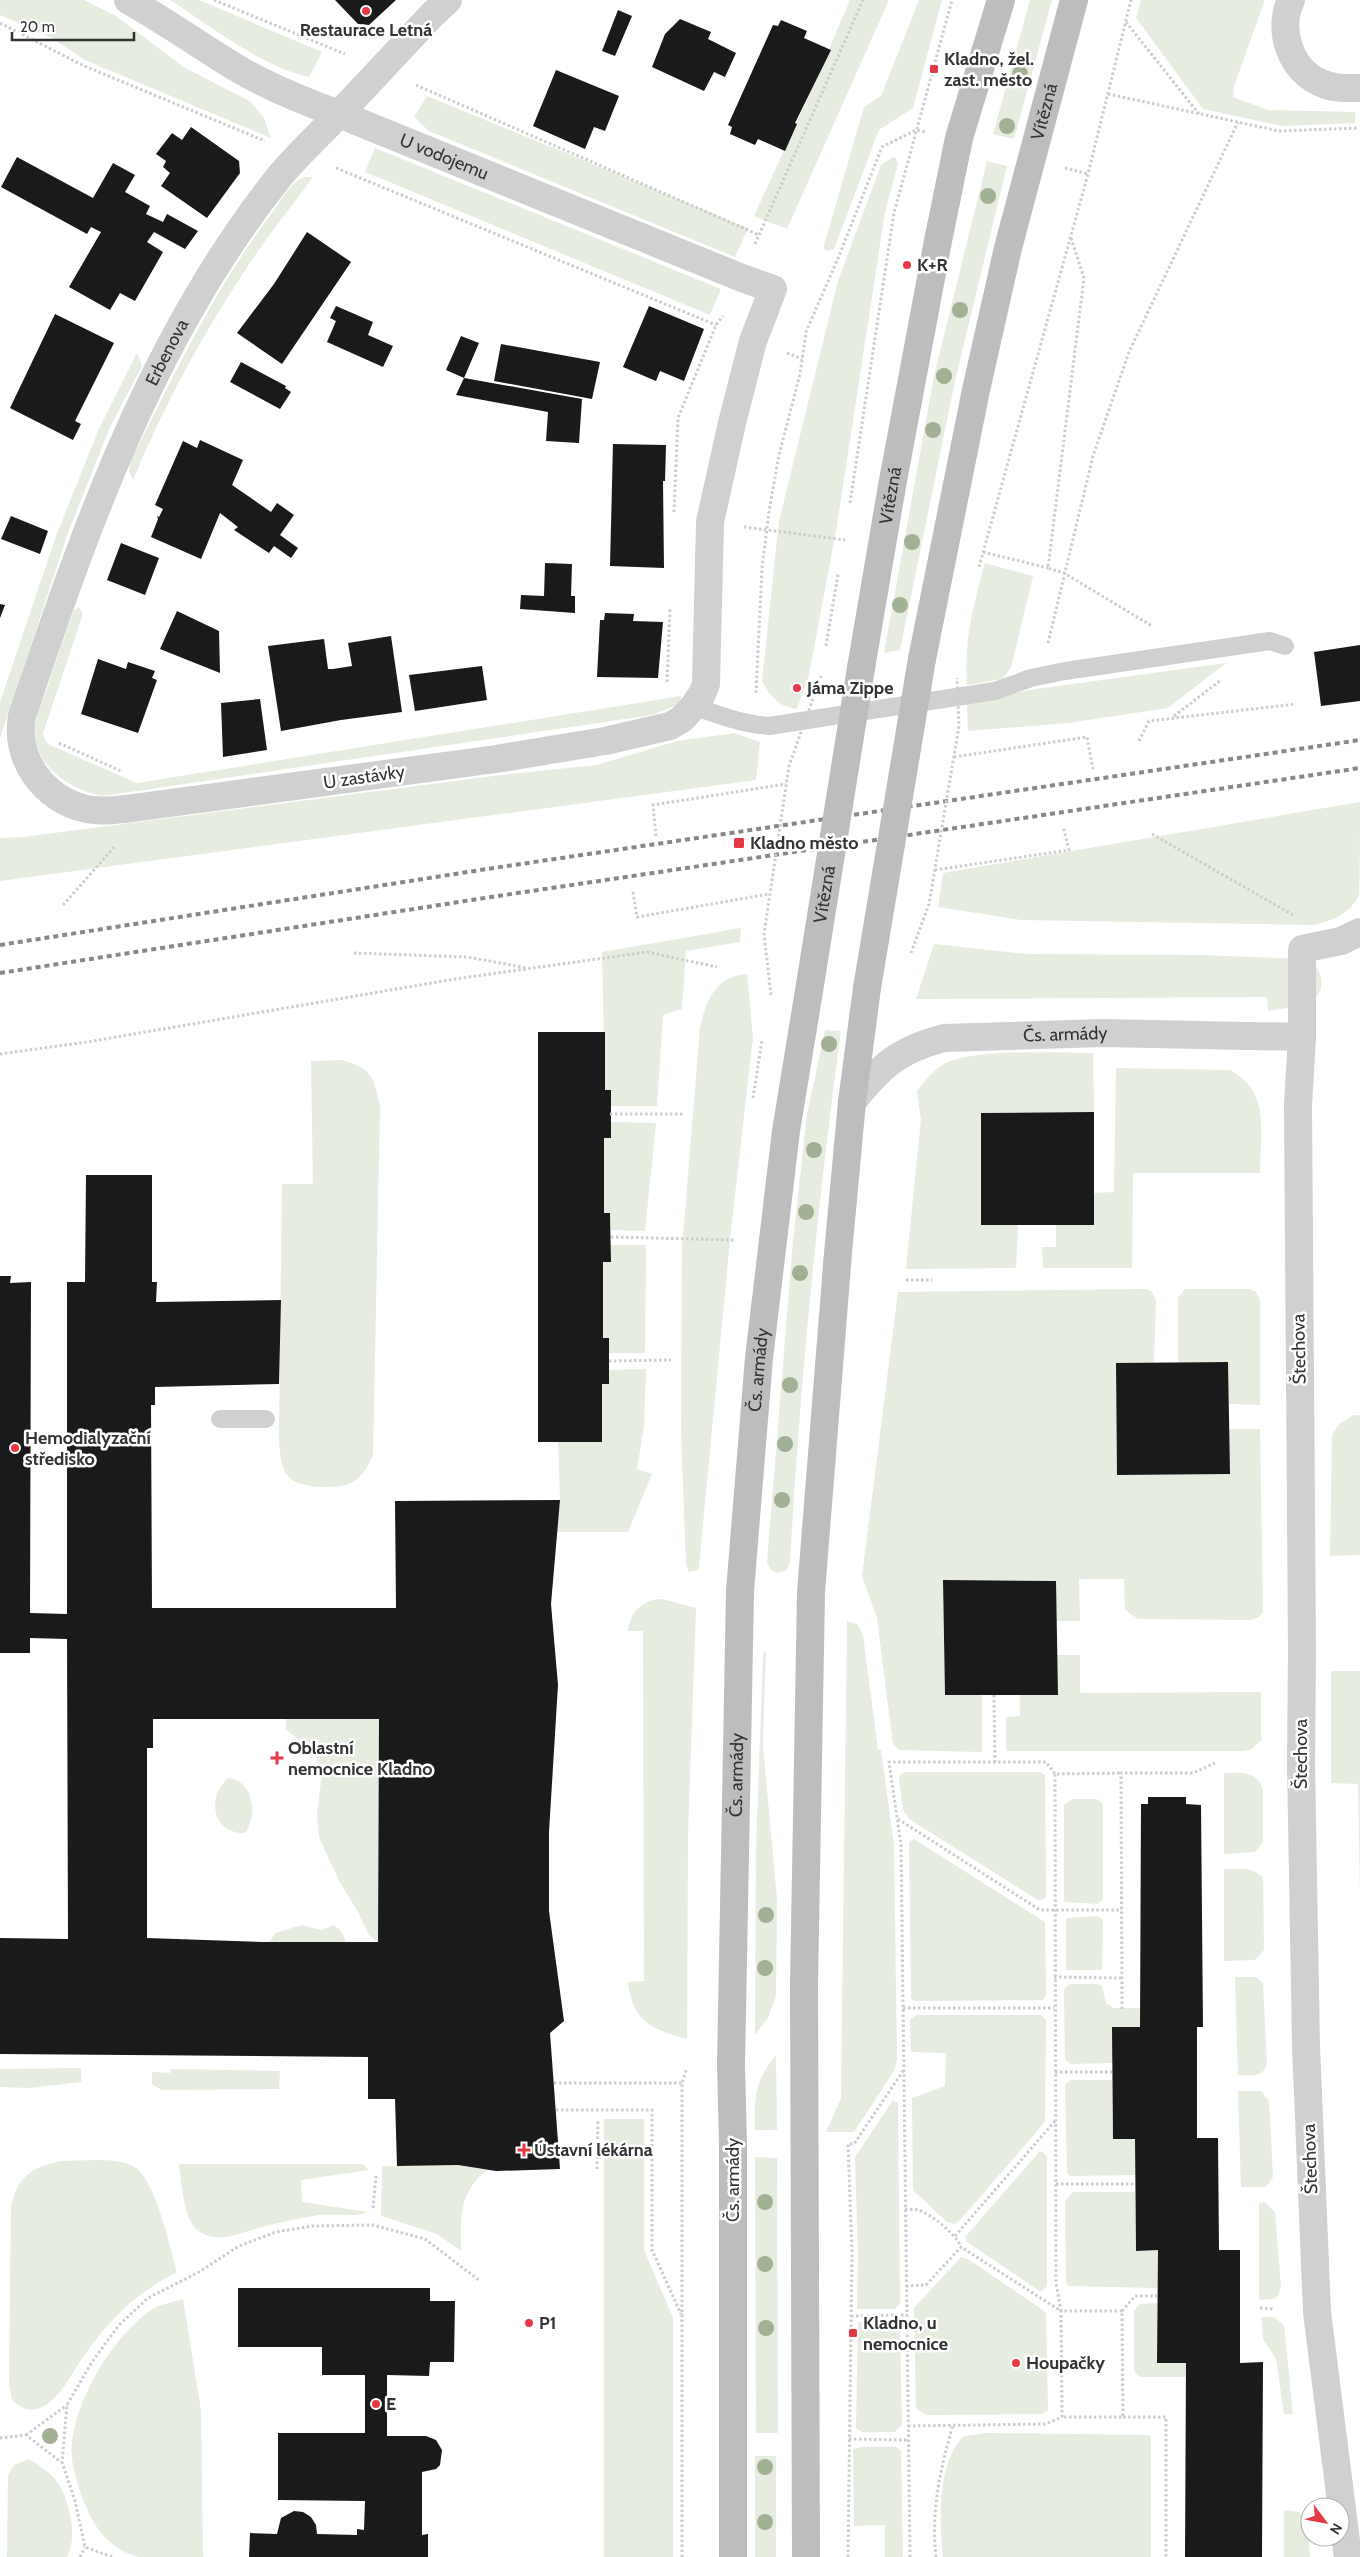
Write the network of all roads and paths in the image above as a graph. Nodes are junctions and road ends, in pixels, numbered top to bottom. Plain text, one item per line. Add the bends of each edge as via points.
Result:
1 (128, 0) edge
2 (214, 0) edge
3 (448, 0) edge
4 (863, 0) edge
5 (952, 0) edge
6 (1001, 0) edge
7 (1074, 0) edge
8 (1131, 0) edge
9 (1290, 0) edge
10 (1126, 22) junction
11 (0, 23) edge
12 (351, 49) dead end
13 (345, 55) junction
14 (380, 70) junction
15 (1360, 88) edge
16 (1108, 94) junction
17 (339, 114) junction
18 (1200, 114) junction
19 (1238, 122) junction
20 (1358, 128) dead end
21 (916, 130) junction
22 (299, 154) junction
23 (759, 235) junction
24 (1070, 237) junction
25 (742, 278) junction
26 (716, 325) junction
27 (753, 341) junction
28 (802, 359) junction
29 (849, 511) dead end
30 (674, 516) dead end
31 (846, 530) dead end
32 (778, 531) dead end
33 (845, 540) junction
34 (843, 549) dead end
35 (983, 552) junction
36 (1048, 568) junction
37 (839, 569) dead end
38 (978, 570) dead end
39 (1064, 573) junction
40 (670, 605) dead end
41 (1152, 626) dead end
42 (1285, 646) dead end
43 (825, 655) dead end
44 (957, 672) dead end
45 (822, 673) dead end
46 (1040, 676) junction
47 (1224, 678) dead end
48 (666, 684) dead end
49 (1296, 704) dead end
50 (694, 706) junction
51 (1174, 716) junction
52 (753, 725) junction
53 (1139, 741) dead end
54 (56, 742) dead end
55 (954, 758) junction
56 (1093, 769) dead end
57 (34, 775) joint
58 (128, 775) dead end
59 (786, 784) junction
60 (1063, 826) dead end
61 (1152, 834) dead end
62 (656, 836) dead end
63 (121, 840) dead end
64 (935, 870) junction
65 (632, 892) dead end
66 (770, 894) junction
67 (63, 905) dead end
68 (1302, 916) dead end
69 (1360, 932) edge
70 (354, 953) dead end
71 (910, 957) dead end
72 (530, 968) junction
73 (717, 968) dead end
74 (808, 997) joint
75 (772, 1003) dead end
76 (1302, 1037) junction
77 (0, 1054) edge
78 (852, 1102) junction
79 (610, 1114) dead end
80 (684, 1114) dead end
81 (610, 1237) dead end
82 (736, 1240) dead end
83 (906, 1280) dead end
84 (932, 1280) dead end
85 (671, 1360) dead end
86 (609, 1361) dead end
87 (266, 1419) dead end
88 (220, 1420) dead end
89 (994, 1695) dead end
90 (994, 1762) junction
91 (1215, 1763) dead end
92 (1121, 1773) junction
93 (1055, 1774) junction
94 (898, 1819) junction
95 (1054, 1910) junction
96 (1122, 1910) junction
97 (1054, 1977) junction
98 (1122, 1978) junction
99 (903, 2008) junction
100 (1054, 2008) junction
101 (1122, 2009) dead end
102 (687, 2068) dead end
103 (904, 2069) junction
104 (1055, 2072) junction
105 (1112, 2072) dead end
106 (554, 2083) dead end
107 (682, 2083) junction
108 (556, 2110) dead end
109 (598, 2119) dead end
110 (1056, 2120) junction
111 (597, 2169) dead end
112 (376, 2176) dead end
113 (1056, 2184) junction
114 (1135, 2184) dead end
115 (373, 2208) dead end
116 (905, 2209) junction
117 (955, 2236) junction
118 (961, 2247) junction
119 (480, 2281) dead end
120 (906, 2286) junction
121 (1157, 2296) dead end
122 (1260, 2308) dead end
123 (1275, 2308) dead end
124 (1061, 2311) junction
125 (1122, 2311) junction
126 (907, 2315) junction
127 (851, 2316) junction
128 (682, 2317) junction
129 (67, 2405) junction
130 (1062, 2417) junction
131 (1123, 2417) junction
132 (953, 2425) junction
133 (908, 2426) junction
134 (26, 2435) junction
135 (0, 2438) edge
136 (850, 2439) junction
137 (908, 2440) junction
138 (62, 2462) junction
139 (86, 2547) junction
140 (80, 2557) edge
141 (112, 2557) edge
142 (682, 2557) edge
143 (733, 2557) edge
144 (806, 2557) edge
145 (848, 2557) edge
146 (910, 2557) edge
147 (936, 2557) edge
148 (1166, 2557) edge
149 (1348, 2557) edge

1 - 17 street, U vodojemu via 168,22 236,68 290,95
2 - 13 path
3 - 14 street, Erbenova
4 - 23 path
5 - 21 path
6 - 74 main road, Vítězná, bridge via 959,138 950,184 892,486
7 - 78 main road, Vítězná, bridge via 1008,248 984,352 922,659 867,988
8 - 10 path
9 - 15 street via 1284,28 1295,61 1320,83 1338,88
10 - 16 path
10 - 18 path
11 - 22 path via 82,65
12 - 13 path
13 - 14 path
14 - 17 street, Erbenova
14 - 23 path
16 - 18 path
16 - 24 path
17 - 22 street, Erbenova
17 - 25 street, U vodojemu
18 - 19 path
19 - 20 path via 1280,131
19 - 39 path via 1129,352 1093,456
21 - 28 path via 882,147 806,332
21 - 29 path via 894,213
22 - 26 path
22 - 57 street, Erbenova via 256,209 197,297 165,354 115,461 67,583 22,716 21,746
23 - 25 path
24 - 35 path
24 - 36 path via 1084,278
25 - 26 path
25 - 27 street, U vodojemu via 772,289
26 - 27 path
26 - 30 path via 678,418
27 - 28 path
27 - 50 street via 710,522 706,684
28 - 52 path via 769,511 762,568
31 - 33 path
32 - 33 path
33 - 34 path
35 - 36 path
35 - 38 path
36 - 39 path
37 - 43 path
39 - 41 path
39 - 46 path
40 - 48 path
42 - 46 lane via 1270,641
44 - 55 path, bridge via 959,726
45 - 59 path, bridge via 789,766
46 - 52 lane via 995,691 769,726
47 - 51 path
49 - 51 path
50 - 52 lane
50 - 57 street, U zastávky via 670,726 605,741 496,759 116,810 85,808 70,803 54,794
51 - 53 path via 1149,721
54 - 58 path
55 - 56 path via 1087,737
55 - 64 path, bridge
59 - 62 path via 653,805
59 - 66 path, bridge
60 - 64 path via 1069,850
61 - 68 path via 1293,914
63 - 67 path
64 - 71 path, bridge via 929,904
65 - 66 path via 637,917
66 - 75 path, bridge via 764,934
69 - 76 street, Štechova via 1341,941 1302,949
70 - 72 path via 467,957
72 - 73 path via 647,952
72 - 77 path
74 - 143 main road, Čs. armády via 786,1130 762,1338 740,1591 731,2064
76 - 78 street, Čs. armády via 1103,1033 944,1038 924,1043 890,1060
76 - 149 street, Štechova via 1298,1144 1306,2046 1317,2312
78 - 144 main road via 811,1592 804,1985
79 - 80 path
81 - 82 path
83 - 84 path
85 - 86 path
87 - 88 lane
89 - 90 path
90 - 93 path via 1046,1762
90 - 94 path via 889,1762
91 - 92 path via 1193,1773
92 - 93 path
92 - 96 path
93 - 95 path
94 - 95 path via 1040,1910
94 - 99 path
95 - 96 path
95 - 97 path
96 - 98 path
97 - 98 path
97 - 100 path
98 - 101 path
99 - 100 path
99 - 103 path
100 - 104 path
102 - 107 path
103 - 116 path
103 - 127 path via 854,2144 848,2144
104 - 105 path
104 - 110 path
106 - 107 path
107 - 128 path
108 - 128 path via 652,2110 652,2250
109 - 111 path
110 - 113 path
110 - 117 path
112 - 115 path
113 - 114 path
113 - 124 path via 1056,2283
116 - 117 path via 918,2210
116 - 120 path
117 - 118 path
118 - 120 path via 926,2285
118 - 124 path
119 - 129 path via 425,2239 372,2225 312,2226 276,2232 239,2246 199,2272 148,2298 119,2325
120 - 126 path
121 - 125 path via 1135,2296
122 - 123 path
124 - 125 path
124 - 130 path
125 - 131 path
126 - 127 path
126 - 133 path
127 - 136 path
128 - 142 path
129 - 134 path
129 - 138 path
130 - 131 path
130 - 132 path via 1046,2424
131 - 148 path via 1166,2418
132 - 133 path
132 - 147 path via 935,2497
133 - 137 path
134 - 135 path
134 - 138 path
136 - 137 path
136 - 145 path
137 - 146 path
138 - 139 path
139 - 140 path
139 - 141 path

